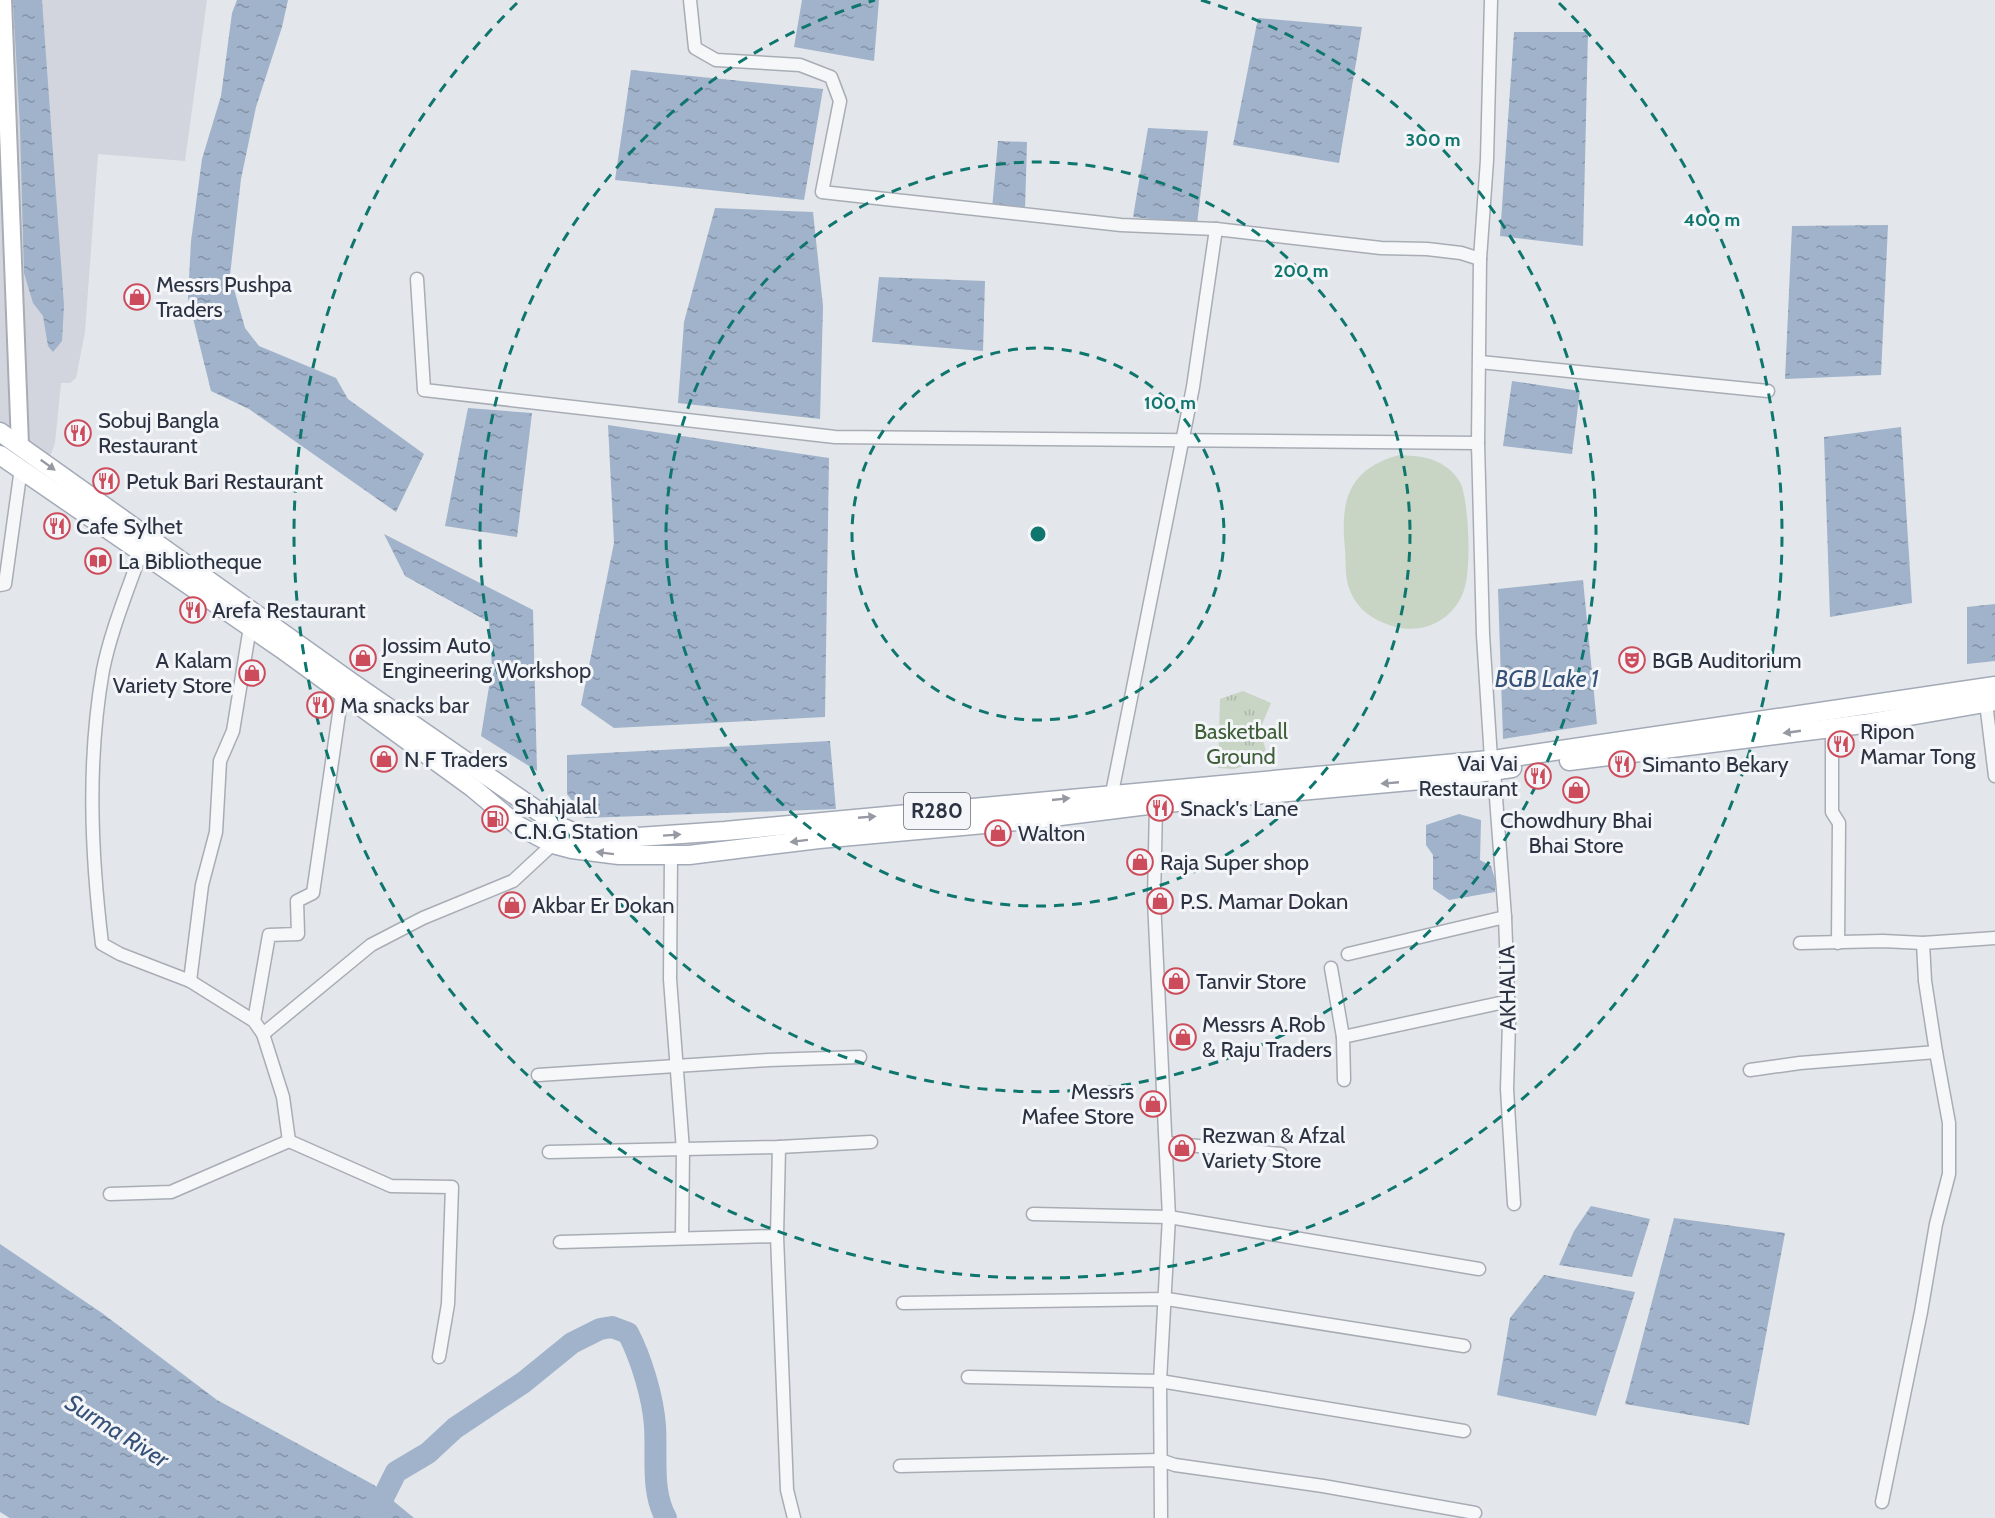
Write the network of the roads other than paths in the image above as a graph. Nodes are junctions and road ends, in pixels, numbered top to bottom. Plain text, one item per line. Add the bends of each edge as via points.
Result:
1 (3, 0) edge
2 (690, 0) edge
3 (1491, 0) edge
4 (0, 136) edge
5 (1216, 229) junction
6 (1480, 259) junction
7 (417, 279) dead end
8 (1480, 362) junction
9 (1768, 391) dead end
10 (1183, 438) junction
11 (10, 439) edge
12 (1478, 443) junction
13 (0, 456) edge
14 (21, 468) junction
15 (141, 552) junction
16 (0, 585) edge
17 (250, 627) junction
18 (1995, 686) edge
19 (342, 693) junction
20 (1990, 702) edge
21 (1832, 727) junction
22 (1493, 765) junction
23 (1995, 776) edge
24 (1112, 793) junction
25 (1156, 804) junction
26 (553, 844) junction
27 (671, 856) junction
28 (1505, 917) junction
29 (1995, 938) edge
30 (1800, 943) dead end
31 (1838, 943) junction
32 (1923, 943) junction
33 (1348, 954) dead end
34 (1331, 968) dead end
35 (190, 981) junction
36 (1509, 1001) junction
37 (254, 1021) junction
38 (263, 1034) junction
39 (1343, 1037) junction
40 (1936, 1052) junction
41 (860, 1057) dead end
42 (678, 1067) junction
43 (1749, 1070) dead end
44 (538, 1075) dead end
45 (1344, 1080) dead end
46 (289, 1141) junction
47 (871, 1142) dead end
48 (1167, 1143) junction
49 (779, 1147) junction
50 (683, 1150) junction
51 (549, 1152) dead end
52 (1281, 1154) dead end
53 (110, 1194) dead end
54 (1514, 1204) dead end
55 (1033, 1214) dead end
56 (1169, 1217) junction
57 (777, 1236) junction
58 (682, 1237) junction
59 (560, 1242) dead end
60 (1479, 1269) dead end
61 (1167, 1299) junction
62 (903, 1303) dead end
63 (1464, 1346) dead end
64 (439, 1357) dead end
65 (968, 1377) dead end
66 (1160, 1381) junction
67 (1464, 1431) dead end
68 (1160, 1460) junction
69 (900, 1466) dead end
70 (1882, 1502) dead end
71 (1475, 1513) dead end
72 (794, 1518) edge
73 (1161, 1518) edge

1 - 11 street
2 - 5 street via 695,48 716,60 801,65 831,77 840,101 822,192 1121,225
3 - 6 street, AKHALIA
4 - 11 street
5 - 6 street via 1381,248 1427,249
5 - 10 street
6 - 8 street, AKHALIA
7 - 10 street via 424,390 835,437
8 - 9 street
8 - 12 street, AKHALIA
10 - 12 street
10 - 24 street
11 -> 24 main road, R280 via 360,689 561,827 584,837 609,839 725,831
12 - 22 street, AKHALIA via 1483,635
13 - 14 main road, R280
14 - 15 main road, R280
14 - 16 street via 5,584
15 - 17 main road, R280
15 - 35 street via 104,669 95,738 91,819 94,879 102,944
17 - 19 main road, R280
17 - 35 street via 233,731 220,760 216,832 202,885
18 - 22 main road, R280
19 - 26 main road, R280 via 518,825
19 - 37 street via 314,892 297,901 298,934 269,935
20 - 21 main road, R280
20 - 23 street
21 -> 22 main road, R280
21 - 31 street via 1832,812 1839,823
22 - 24 main road, R280
22 -> 25 main road, R280
22 - 28 street, AKHALIA
25 -> 27 main road, R280
25 - 48 street via 1154,900
27 -> 26 main road, R280 via 619,855
26 - 38 street via 513,881 423,918 371,945
27 - 42 street via 670,979
28 - 33 street
28 - 36 street, AKHALIA
29 - 32 street
30 - 31 street
31 - 32 street
32 - 40 street
34 - 39 street
35 - 37 street
36 - 39 street
36 - 54 street, AKHALIA via 1507,1089
37 - 38 street
38 - 46 street via 283,1097
39 - 45 street
40 - 43 street
40 - 70 street via 1949,1123 1949,1174
41 - 42 street
42 - 44 street
42 - 50 street
46 - 53 street via 171,1192
46 - 64 street via 391,1186 452,1187 448,1304
47 - 49 street
48 - 52 street
48 - 56 street
49 - 50 street
49 - 57 street
50 - 51 street
50 - 58 street
55 - 56 street
56 - 60 street
56 - 61 street
57 - 58 street
57 - 72 street via 787,1490
58 - 59 street
61 - 62 street
61 - 63 street
61 - 66 street
65 - 66 street
66 - 67 street
66 - 68 street
68 - 69 street
68 - 71 street via 1175,1466 1323,1486
68 - 73 street

